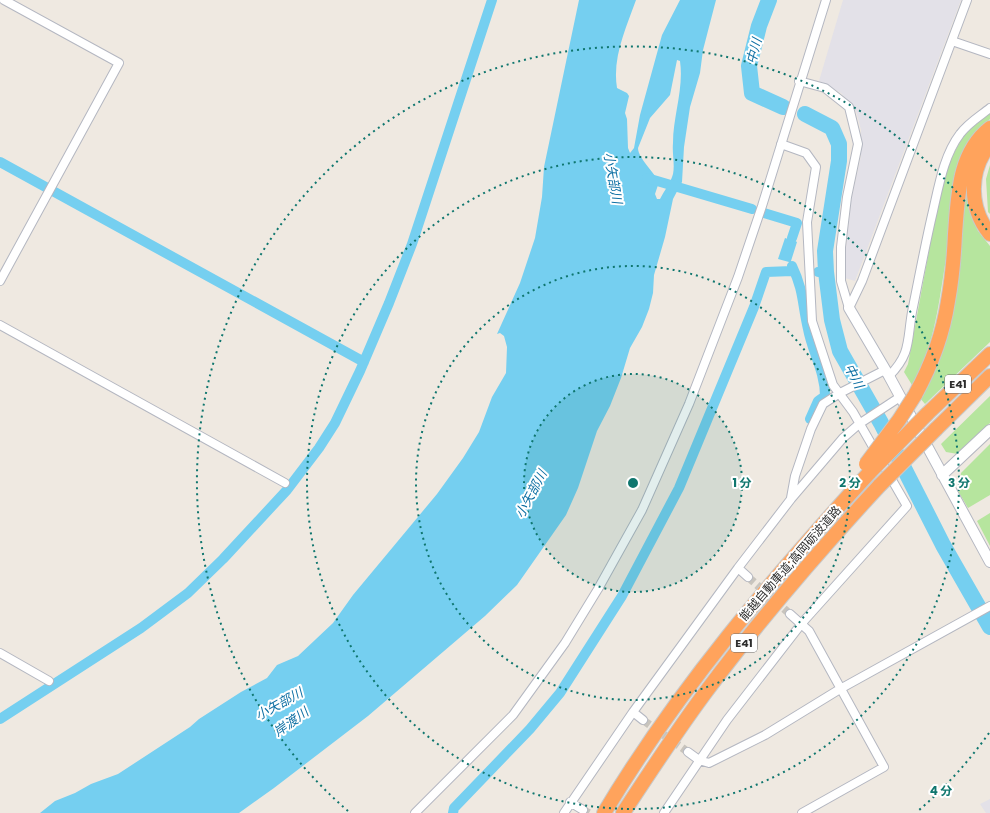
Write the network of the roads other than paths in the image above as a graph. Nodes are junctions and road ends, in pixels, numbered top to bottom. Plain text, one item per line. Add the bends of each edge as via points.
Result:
1 (4, 0) edge
2 (826, 0) edge
3 (967, 0) edge
4 (952, 41) junction
5 (990, 54) edge
6 (799, 81) junction
7 (990, 108) edge
8 (990, 128) edge
9 (781, 144) junction
10 (990, 144) edge
11 (990, 234) edge
12 (0, 281) edge
13 (849, 308) junction
14 (0, 325) edge
15 (990, 354) edge
16 (887, 373) junction
17 (990, 376) edge
18 (990, 382) edge
19 (843, 391) junction
20 (900, 398) junction
21 (861, 422) junction
22 (936, 429) junction
23 (990, 430) edge
24 (868, 468) junction
25 (942, 475) junction
26 (285, 483) dead end
27 (791, 499) junction
28 (990, 562) edge
29 (738, 568) junction
30 (748, 577) tunnel mouth
31 (990, 606) edge
32 (790, 614) tunnel mouth
33 (802, 623) junction
34 (0, 653) edge
35 (49, 681) dead end
36 (840, 689) junction
37 (633, 712) junction
38 (643, 720) tunnel mouth
39 (688, 752) tunnel mouth
40 (699, 760) junction
41 (570, 802) junction
42 (583, 810) dead end
43 (415, 813) edge
44 (564, 813) edge
45 (604, 813) edge
46 (623, 813) edge
47 (664, 813) edge
48 (802, 813) edge

1 - 12 street via 119,63
2 - 6 street
3 - 4 street
4 - 5 street
4 - 13 street via 862,281
6 - 9 street
6 - 13 street via 825,88 849,107 858,144 847,197 841,247 841,281
7 - 16 street via 960,133 950,150 940,178 928,233 906,354 900,365
8 - 24 highway, bridge via 970,152 961,179 948,302 936,346 915,395
9 - 19 street via 806,153 816,167 807,222 812,321 833,385
9 - 43 street via 738,277 689,404 642,510 565,643 513,715
10 - 11 highway via 977,167 974,192 979,217
13 - 16 street
14 - 26 street
15 - 24 highway, E41, bridge
16 - 19 street via 864,380
16 - 20 street
17 - 22 highway, 能越自動車道;高岡砺波道路 / E41
18 - 22 highway
19 - 21 street
19 - 27 street via 823,404 811,429 795,476
20 - 21 street
20 - 25 street
21 - 27 street via 843,438
21 - 33 street via 907,506
22 - 46 highway, 能越自動車道;高岡砺波道路 / E41, bridge via 880,485 794,580 677,732
23 - 25 street
24 - 45 highway, 能越自動車道;高岡砺波道路 / E41 via 805,535 651,741
25 - 28 street
27 - 29 street
29 - 30 street
29 - 37 street
31 - 36 street
32 - 33 street
33 - 36 street via 809,631
33 - 40 street via 726,720
34 - 35 street
36 - 40 street via 765,735 709,763
36 - 48 street via 884,767
37 - 38 street
37 - 41 street
39 - 40 street
40 - 47 street
41 - 42 street
41 - 44 street

